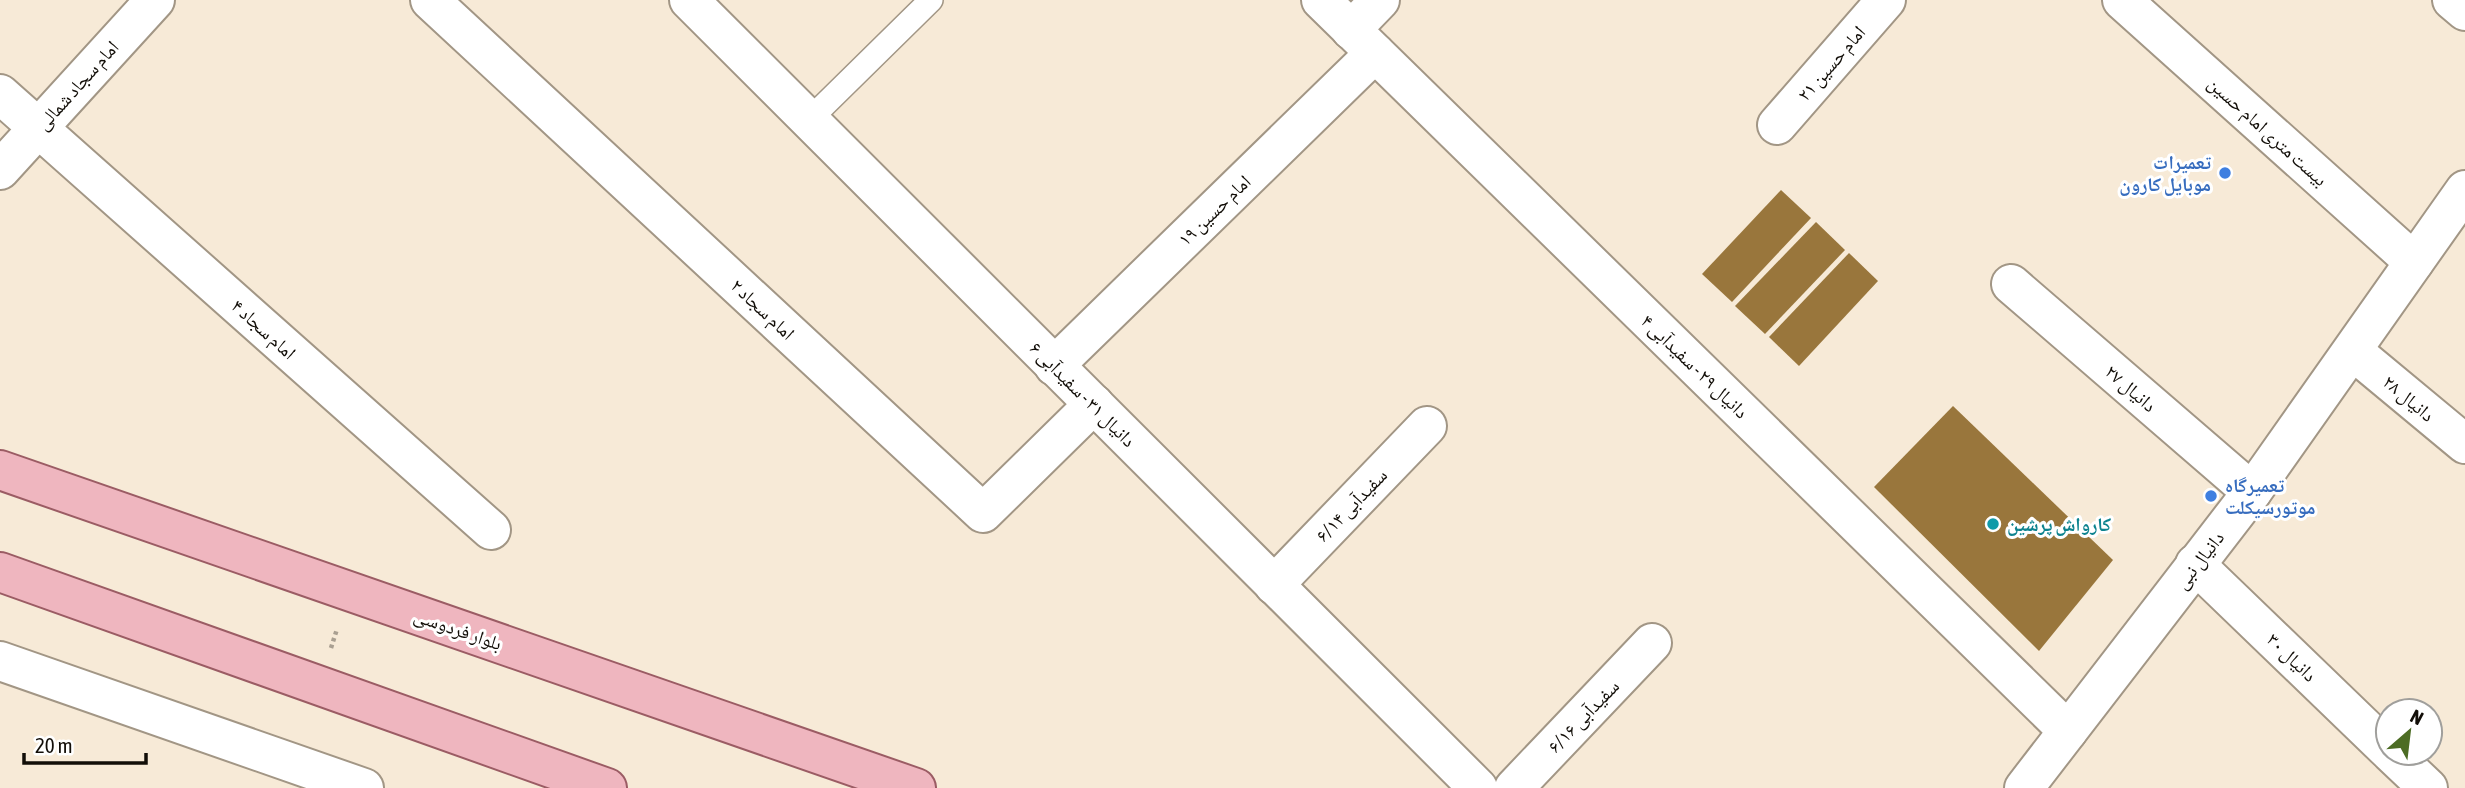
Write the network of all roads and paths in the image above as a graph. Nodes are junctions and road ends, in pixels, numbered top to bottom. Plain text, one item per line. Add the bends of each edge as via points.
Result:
1 (155, 0) edge
2 (430, 0) edge
3 (689, 0) edge
4 (931, 0) edge
5 (1321, 0) edge
6 (1380, 0) edge
7 (1886, 0) edge
8 (2122, 0) edge
9 (2452, 0) edge
10 (2465, 11) edge
11 (1363, 41) junction
12 (0, 94) edge
13 (808, 120) junction
14 (1777, 125) dead end
15 (38, 128) junction
16 (0, 170) edge
17 (2459, 212) edge
18 (2414, 262) junction
19 (2011, 284) dead end
20 (2353, 351) junction
21 (1054, 366) junction
22 (1094, 404) junction
23 (1427, 426) dead end
24 (2465, 444) edge
25 (0, 470) edge
26 (2252, 492) junction
27 (491, 530) dead end
28 (2195, 564) junction
29 (0, 572) edge
30 (1274, 585) junction
31 (349, 591) junction
32 (1652, 643) dead end
33 (0, 661) edge
34 (318, 685) junction
35 (2068, 731) junction
36 (2374, 736) edge
37 (2406, 767) edge
38 (364, 788) edge
39 (607, 788) edge
40 (916, 788) edge
41 (1478, 788) edge
42 (1514, 788) edge
43 (2024, 788) edge
44 (2428, 788) edge

1 - 15 street, امام سجاد شمالی
2 - 22 street, امام سجاد ۲ via 983,513
3 - 13 street, دانیال ۳۱ - سفیدآبی ۶
4 - 13 lane
5 - 11 street, دانیال ۲۹ - سفیدآبی ۴
6 - 11 street, امام حسین ۱۹
7 - 14 street, امام حسین ۲۱
8 - 18 street, بیست متری امام حسین
9 - 10 street
11 - 21 street, امام حسین ۱۹
11 - 35 street, دانیال ۲۹ - سفیدآبی ۴
12 - 15 street, امام سجاد ۴
13 - 21 street, دانیال ۳۱ - سفیدآبی ۶
15 - 16 street, امام سجاد شمالی
15 - 27 street, امام سجاد ۴
17 - 18 street, دانیال نبی
18 - 20 street, دانیال نبی
19 - 26 street, دانیال ۲۷
20 - 24 street, دانیال ۲۸
20 - 26 street, دانیال نبی
21 - 22 street, دانیال ۳۱ - سفیدآبی ۶
22 - 30 street, دانیال ۳۱ - سفیدآبی ۶
23 - 30 street, سفیدآبی ۶/۱۴
25 - 31 main road, بلوار فردوسی
26 - 28 street, دانیال نبی
28 - 35 street, دانیال نبی
28 - 36 street, دانیال ۳۰
29 - 34 main road
30 - 41 street, دانیال ۳۱ - سفیدآبی ۶
31 - 34 path
31 - 40 main road, بلوار فردوسی
32 - 42 street, سفیدآبی ۶/۱۶
33 - 38 street
34 - 39 main road
35 - 43 street, دانیال نبی
37 - 44 street, دانیال ۳۰

